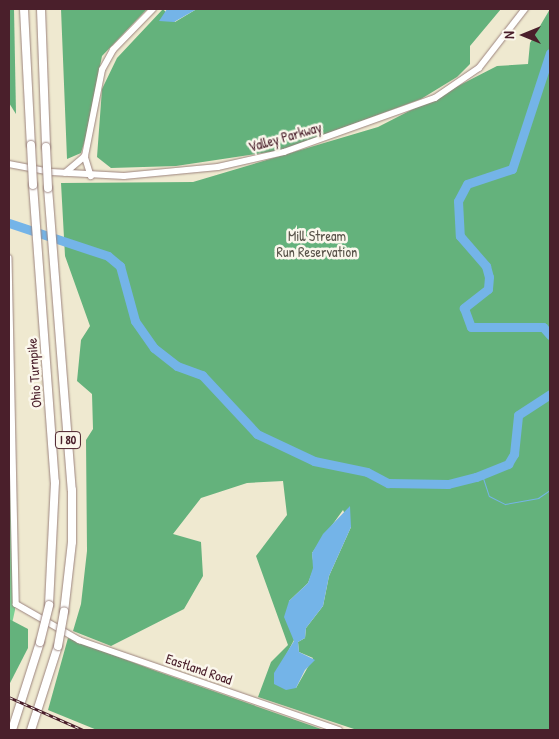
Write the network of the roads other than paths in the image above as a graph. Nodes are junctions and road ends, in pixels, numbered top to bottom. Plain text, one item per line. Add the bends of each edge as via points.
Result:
1 (24, 9) edge
2 (41, 9) edge
3 (153, 9) edge
4 (525, 9) edge
5 (85, 156) junction
6 (9, 164) edge
7 (65, 173) junction
8 (90, 176) junction
9 (9, 258) edge
10 (12, 730) edge
11 (31, 730) edge
12 (339, 730) edge

1 - 10 highway, Ohio Turnpike / I 80, bridge via 34,209 55,482 48,605 40,642
2 - 11 highway, Ohio Turnpike / I 80, bridge via 48,188 72,490 72,542 58,646
3 - 5 street via 114,50 102,70
4 - 8 street, Valley Parkway via 494,53 458,84 360,128 218,167
5 - 7 street
5 - 8 street
6 - 7 street, Valley Parkway
7 - 8 street, Valley Parkway
9 - 12 street, Eastland Road via 16,604 53,628

